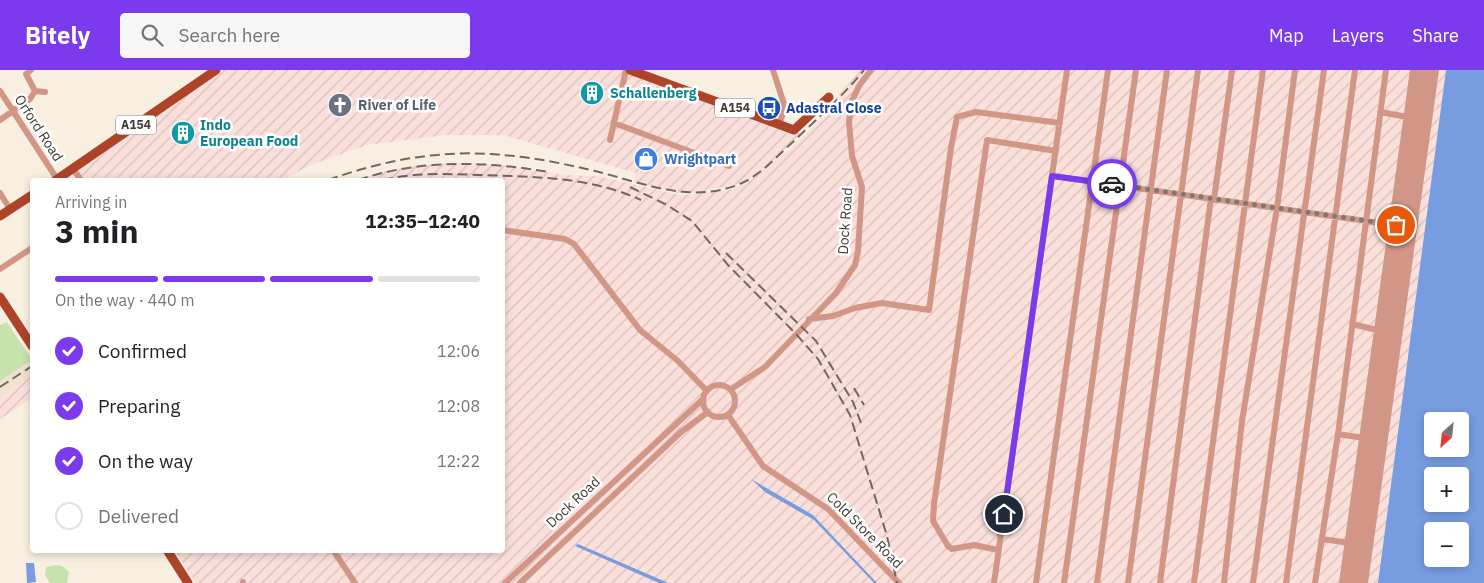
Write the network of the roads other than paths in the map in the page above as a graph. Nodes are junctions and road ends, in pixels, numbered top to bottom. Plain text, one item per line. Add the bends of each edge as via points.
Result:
1 (31, 70) edge
2 (216, 70) edge
3 (628, 70) edge
4 (773, 70) edge
5 (871, 70) edge
6 (1067, 70) edge
7 (1108, 70) edge
8 (1136, 70) edge
9 (1167, 70) edge
10 (1198, 70) edge
11 (1232, 70) edge
12 (1263, 70) edge
13 (1295, 70) edge
14 (1324, 70) edge
15 (1355, 70) edge
16 (1386, 70) edge
17 (1413, 70) edge
18 (1419, 70) edge
19 (1425, 70) edge
20 (1430, 70) edge
21 (1436, 70) edge
22 (0, 91) edge
23 (35, 91) junction
24 (45, 92) dead end
25 (829, 97) dead end
26 (13, 111) junction
27 (1380, 112) junction
28 (1418, 118) junction
29 (0, 120) edge
30 (614, 123) junction
31 (1060, 123) junction
32 (780, 125) junction
33 (610, 140) dead end
34 (1056, 151) junction
35 (729, 166) dead end
36 (73, 169) junction
37 (1052, 176) junction
38 (56, 178) edge
39 (59, 178) edge
40 (79, 178) edge
41 (1094, 182) junction
42 (1121, 186) junction
43 (1151, 190) junction
44 (0, 193) edge
45 (1181, 194) junction
46 (30, 196) edge
47 (1213, 199) junction
48 (1244, 203) junction
49 (1277, 208) junction
50 (10, 209) junction
51 (1306, 212) junction
52 (0, 216) edge
53 (1335, 216) junction
54 (1365, 220) junction
55 (1402, 226) junction
56 (505, 230) edge
57 (30, 249) edge
58 (0, 269) edge
59 (0, 297) edge
60 (809, 319) junction
61 (1352, 324) junction
62 (1388, 333) junction
63 (30, 343) edge
64 (731, 389) junction
65 (707, 391) junction
66 (703, 399) junction
67 (708, 412) junction
68 (728, 415) junction
69 (1338, 434) junction
70 (1373, 440) junction
71 (1322, 539) junction
72 (1359, 544) junction
73 (998, 550) junction
74 (168, 553) edge
75 (335, 553) edge
76 (188, 583) edge
77 (355, 583) edge
78 (505, 583) edge
79 (520, 583) edge
80 (899, 583) edge
81 (994, 583) edge
82 (1036, 583) edge
83 (1064, 583) edge
84 (1097, 583) edge
85 (1128, 583) edge
86 (1160, 583) edge
87 (1194, 583) edge
88 (1224, 583) edge
89 (1253, 583) edge
90 (1286, 583) edge
91 (1315, 583) edge
92 (1342, 583) edge
93 (1348, 583) edge
94 (1353, 583) edge
95 (1359, 583) edge
96 (1365, 583) edge

1 - 23 street via 26,74
2 - 36 main road, A154
3 - 30 street
3 - 32 main road, A154
4 - 32 street via 785,107
5 - 60 street, Dock Road via 851,103 849,122 852,156 862,187 855,265 836,293
6 - 31 street
7 - 41 street
8 - 42 street
9 - 43 street
10 - 45 street
11 - 47 street
12 - 48 street
13 - 49 street
14 - 51 street
15 - 53 street
16 - 27 street
17 - 28 street
18 - 28 street
19 - 28 street
20 - 28 street
21 - 28 street
22 - 26 street, Orford Road
23 - 24 street
23 - 26 street via 30,99
25 - 32 main road, A154 via 794,130
26 - 29 street
26 - 38 street, Orford Road
27 - 28 street
27 - 54 street
28 - 55 street
28 - 55 street
28 - 55 street
30 - 33 street
30 - 35 street
31 - 34 street
31 - 60 street via 976,112 957,117 929,310 882,303
34 - 37 street
34 - 73 street via 987,140 934,504 933,521 952,549 974,545
36 - 39 main road, A154
36 - 40 street, Orford Road
37 - 41 street
37 - 73 street
41 - 42 street
41 - 82 street
42 - 43 street
42 - 83 street
43 - 45 street
43 - 84 street
44 - 50 street
45 - 47 street
45 - 85 street
46 - 50 main road
47 - 48 street
47 - 86 street
48 - 49 street
48 - 87 street
49 - 51 street
49 - 88 street via 1242,421
50 - 52 main road
51 - 53 street
51 - 89 street
53 - 54 street
53 - 90 street
54 - 55 street
54 - 61 street
55 - 62 street
55 - 62 street
55 - 62 street
56 - 65 street via 574,244 640,330 678,361
57 - 58 street
59 - 63 main road
60 - 64 street, Dock Road via 765,367
61 - 62 street
61 - 69 street
62 - 70 street
62 - 70 street
62 - 70 street
64 - 65 street via 718,385
64 - 68 street via 736,399
65 - 66 street
66 - 67 street
66 - 78 street, Dock Road
67 - 68 street via 717,417
67 - 79 street, Dock Road via 681,432
68 - 80 street, Cold Store Road via 763,466 828,509
69 - 70 street
69 - 71 street
70 - 72 street
70 - 72 street
70 - 72 street
71 - 72 street
71 - 91 street
72 - 92 street
72 - 93 street
72 - 94 street
72 - 95 street
72 - 96 street
73 - 81 street
74 - 76 main road
75 - 77 street

